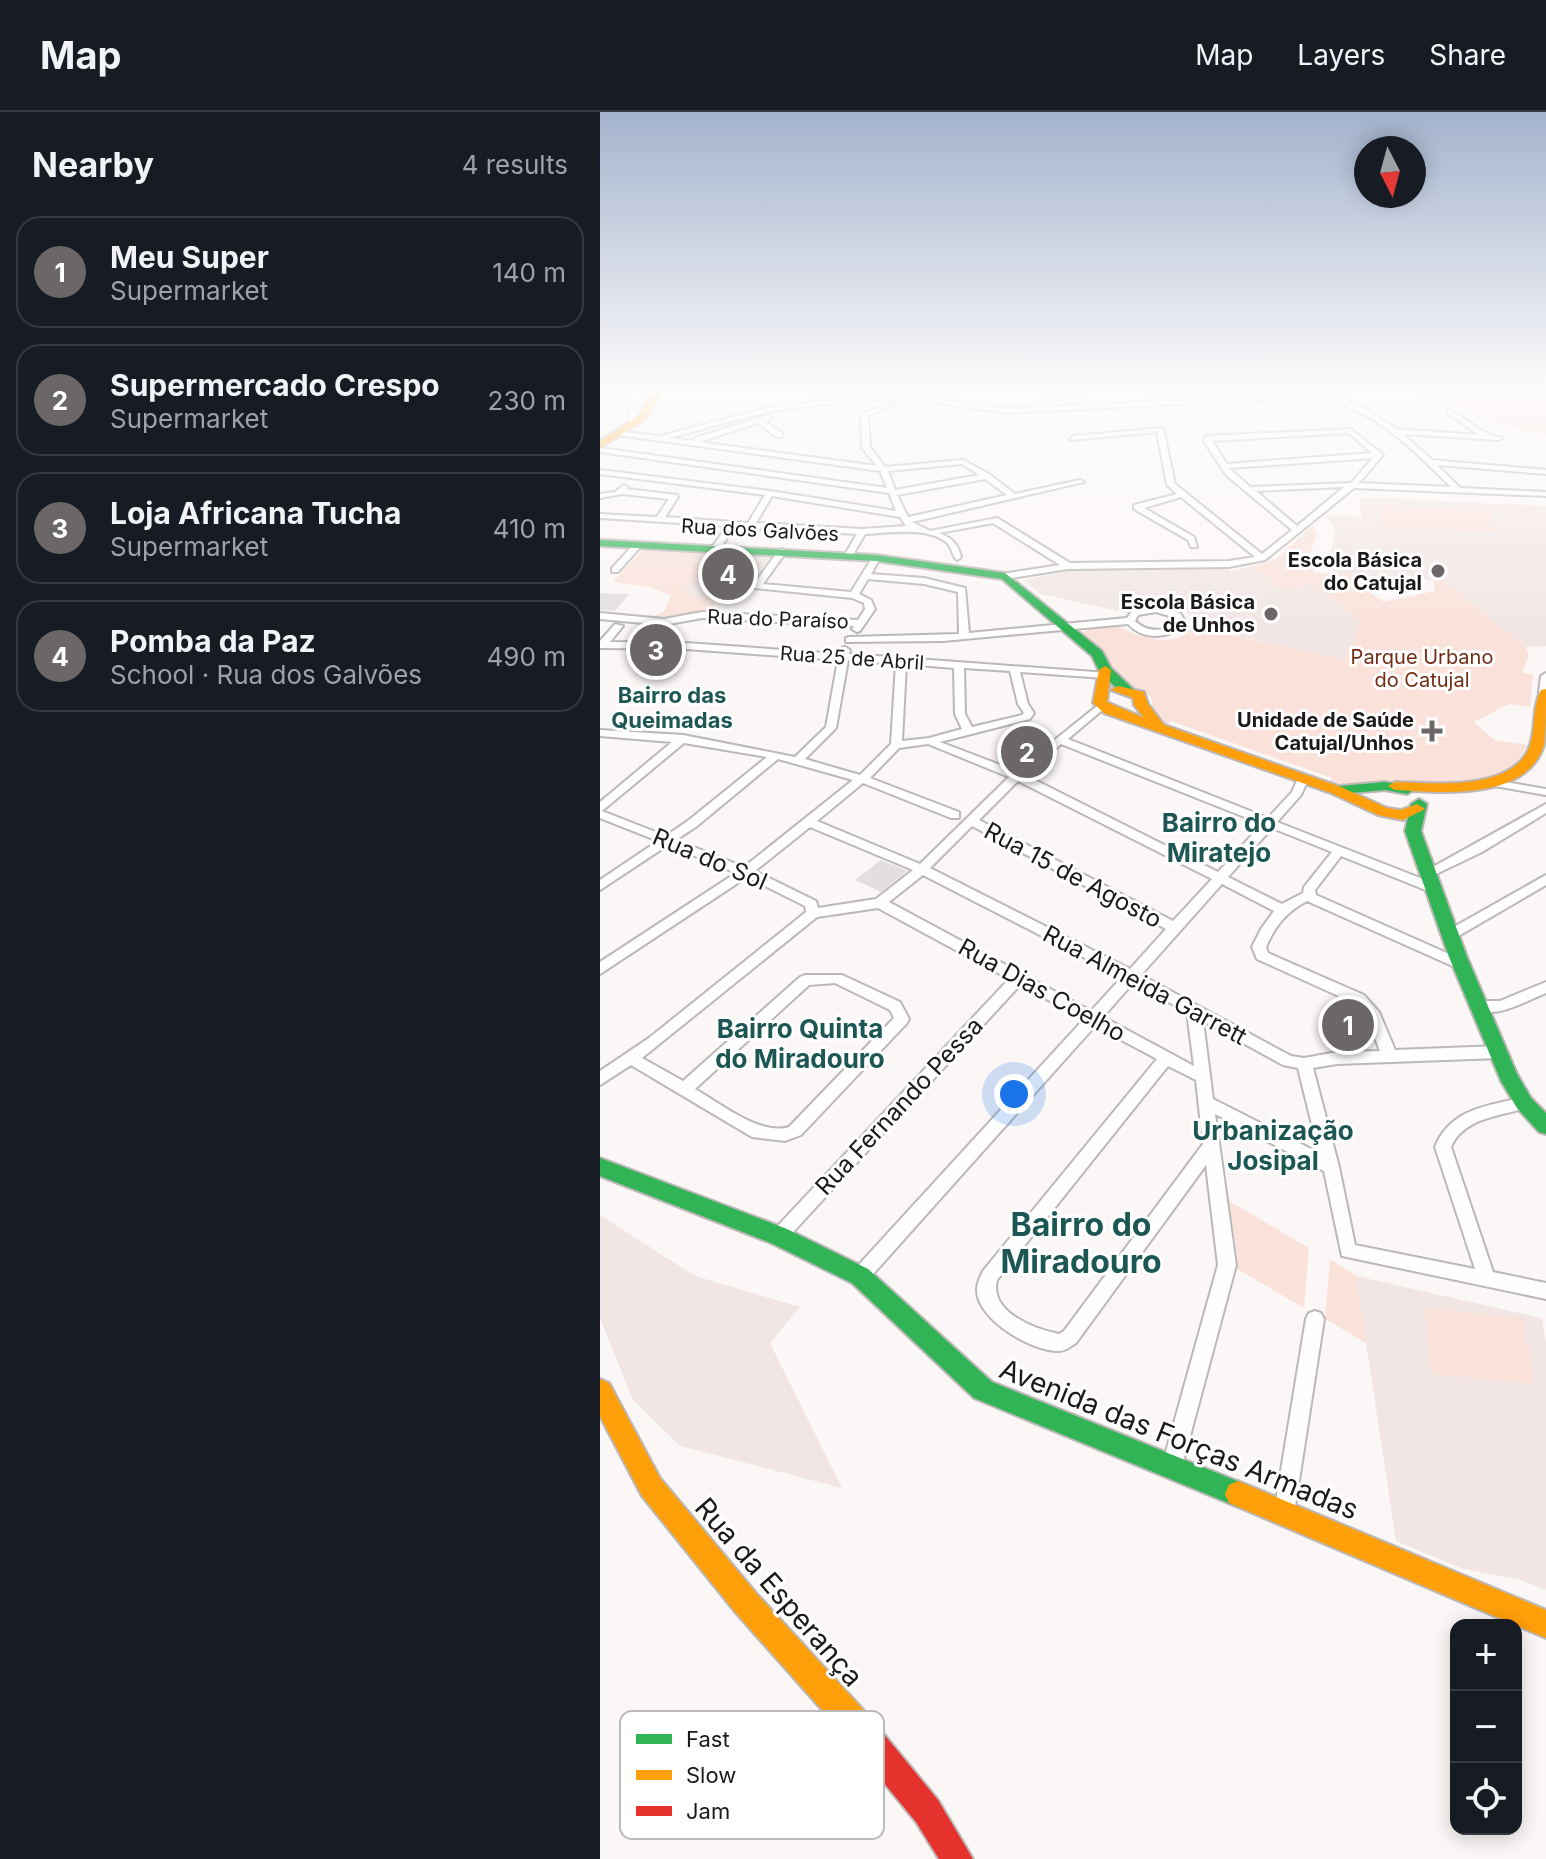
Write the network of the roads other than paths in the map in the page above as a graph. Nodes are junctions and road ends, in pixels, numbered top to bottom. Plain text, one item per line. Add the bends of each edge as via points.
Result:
1 (600, 472) edge
2 (759, 472) edge
3 (885, 472) edge
4 (979, 472) edge
5 (1169, 472) edge
6 (1228, 472) edge
7 (1365, 472) edge
8 (1439, 472) edge
9 (636, 476) junction
10 (986, 476) junction
11 (1080, 482) dead end
12 (1353, 485) junction
13 (1252, 489) junction
14 (1458, 490) junction
15 (620, 491) junction
16 (892, 492) junction
17 (770, 493) junction
18 (1546, 494) edge
19 (1181, 495) junction
20 (600, 496) edge
21 (1013, 496) junction
22 (600, 516) edge
23 (904, 517) junction
24 (659, 520) junction
25 (733, 524) junction
26 (751, 525) junction
27 (794, 527) junction
28 (913, 528) junction
29 (1297, 530) junction
30 (862, 532) junction
31 (933, 532) junction
32 (600, 543) edge
33 (638, 545) junction
34 (1194, 545) dead end
35 (715, 549) junction
36 (779, 552) junction
37 (848, 556) junction
38 (876, 558) junction
39 (1262, 558) junction
40 (956, 563) junction
41 (1068, 566) junction
42 (615, 570) dead end
43 (865, 576) junction
44 (1005, 576) junction
45 (854, 595) junction
46 (600, 616) edge
47 (1130, 621) junction
48 (861, 623) junction
49 (1068, 626) junction
50 (600, 632) edge
51 (964, 636) junction
52 (849, 640) junction
53 (601, 645) edge
54 (843, 658) junction
55 (901, 662) junction
56 (959, 666) junction
57 (1014, 669) junction
58 (1104, 672) junction
59 (1545, 687) edge
60 (1128, 691) junction
61 (1105, 705) junction
62 (1141, 705) junction
63 (1158, 726) junction
64 (969, 732) junction
65 (600, 733) edge
66 (683, 738) junction
67 (1060, 740) junction
68 (929, 741) junction
69 (896, 745) junction
70 (774, 757) junction
71 (796, 762) junction
72 (1017, 776) junction
73 (863, 778) junction
74 (1303, 778) junction
75 (1493, 783) junction
76 (1386, 787) junction
77 (1454, 787) junction
78 (1336, 790) junction
79 (1546, 792) edge
80 (1418, 806) junction
81 (1546, 808) edge
82 (600, 811) edge
83 (1384, 811) junction
84 (955, 815) dead end
85 (971, 821) junction
86 (809, 822) junction
87 (1269, 823) junction
88 (1413, 831) junction
89 (668, 841) junction
90 (1339, 851) junction
91 (922, 869) junction
92 (746, 872) junction
93 (1217, 879) junction
94 (1546, 879) edge
95 (1431, 880) junction
96 (600, 886) edge
97 (1309, 895) junction
98 (880, 903) junction
99 (1281, 909) junction
100 (813, 913) junction
101 (1175, 928) junction
102 (1450, 935) junction
103 (1462, 965) junction
104 (600, 969) edge
105 (1132, 976) junction
106 (1019, 977) junction
107 (1546, 987) edge
108 (1481, 1006) junction
109 (1194, 1010) junction
110 (1094, 1020) junction
111 (1499, 1052) junction
112 (1389, 1055) junction
113 (631, 1058) junction
114 (1166, 1058) junction
115 (1304, 1064) junction
116 (602, 1074) edge
117 (1204, 1078) junction
118 (686, 1088) junction
119 (1207, 1103) junction
120 (1524, 1103) junction
121 (1546, 1126) edge
122 (1212, 1144) junction
123 (600, 1167) edge
124 (1331, 1167) junction
125 (779, 1236) junction
126 (860, 1276) junction
127 (1487, 1280) junction
128 (1546, 1291) edge
129 (1315, 1319) dead end
130 (600, 1391) edge
131 (1172, 1466) junction
132 (1284, 1513) junction
133 (1546, 1624) edge
134 (845, 1711) edge
135 (884, 1758) edge
136 (957, 1859) edge

1 - 9 street
2 - 16 street
3 - 16 street
4 - 10 street
5 - 19 street via 1171,485
6 - 13 street
7 - 12 street
8 - 14 street
9 - 15 street
9 - 17 street
10 - 16 street
10 - 21 street
11 - 21 street
12 - 13 street
12 - 14 street
12 - 29 street
13 - 29 street
14 - 18 street
15 - 20 street
15 - 24 street via 674,497
16 - 23 street
17 - 23 street
17 - 26 street
19 - 34 street via 1137,507
19 - 39 street
21 - 23 street
22 - 24 street
23 - 28 street
24 - 25 street
25 - 26 street
25 - 35 street
26 - 27 street
27 - 30 street
27 - 36 street
28 - 30 street
28 - 31 street
29 - 39 street
30 - 37 street
31 - 40 street via 950,542
31 - 41 street via 994,520
32 - 33 street, Rua dos Galvões
33 - 35 street, Rua dos Galvões
33 - 42 street
35 - 36 street, Rua dos Galvões
36 - 37 street, Rua dos Galvões
36 - 45 street via 757,586
37 - 38 street, Rua dos Galvões
38 - 40 street, Rua dos Galvões
38 - 43 street
39 - 41 street via 1229,564
40 - 44 street, Rua dos Galvões
41 - 44 street
43 - 45 street
43 - 51 street via 962,590
44 - 49 street
45 - 48 street via 870,609
46 - 48 street, Rua do Paraíso
47 - 47 street via 1151,633 1174,630 1181,623 1172,612 1156,609 1135,613
47 - 49 street
48 - 52 street
49 - 51 street
49 - 58 street via 1098,654
50 - 53 street via 615,629
51 - 52 street
52 - 54 street
53 - 54 street, Rua 25 de Abril
54 - 55 street, Rua 25 de Abril
54 - 71 street via 831,728
55 - 56 street, Rua 25 de Abril
55 - 69 street
56 - 57 street, Rua 25 de Abril
56 - 64 street via 960,714
57 - 58 street, Rua 25 de Abril
57 - 64 street via 1029,713
58 - 60 street
58 - 61 street
59 - 75 street via 1535,750 1519,769
60 - 61 street via 1115,690
60 - 62 street via 1139,695
61 - 62 street via 1133,711
61 - 63 street
61 - 67 street
62 - 63 street
63 - 74 street
64 - 68 street
65 - 66 street
66 - 70 street
66 - 82 street
67 - 72 street
67 - 87 street
68 - 69 street
68 - 72 street
69 - 73 street
70 - 71 street
70 - 89 street
71 - 73 street
72 - 85 street
72 - 93 street
73 - 84 street
73 - 86 street
74 - 78 street
74 - 87 street via 1297,793
75 - 77 street
75 - 79 street
76 - 77 street
76 - 78 street
76 - 80 street via 1413,793
76 - 83 street via 1368,797
77 - 80 street
78 - 83 street
80 - 83 street via 1411,813
80 - 88 street
81 - 95 street
82 - 89 street, Rua do Sol
83 - 88 street
85 - 91 street
85 - 101 street, Rua 15 de Agosto
86 - 91 street, Rua Almeida Garrett
86 - 92 street
87 - 90 street
87 - 93 street
88 - 95 street
89 - 92 street, Rua do Sol
89 - 96 street
90 - 95 street
90 - 97 street
91 - 98 street
91 - 105 street, Rua Almeida Garrett
92 - 100 street, Rua do Sol via 811,904
92 - 104 street
93 - 99 street
93 - 101 street
94 - 102 street
95 - 102 street
97 - 99 street
97 - 103 street
98 - 100 street
98 - 106 street, Rua Dias Coelho
99 - 112 street via 1259,947 1262,956 1359,999 1372,1012
100 - 113 street
101 - 105 street
102 - 103 street
103 - 108 street
105 - 109 street, Rua Almeida Garrett
105 - 110 street
106 - 110 street, Rua Dias Coelho
106 - 125 street, Rua Fernando Pessa
107 - 108 street via 1501,1006
108 - 111 street
109 - 115 street, Rua Almeida Garrett via 1288,1061
109 - 117 street
110 - 114 street, Rua Dias Coelho
110 - 126 street
111 - 112 street
111 - 120 street
112 - 115 street
113 - 116 street
113 - 118 street
114 - 117 street, Rua Dias Coelho
114 - 122 street via 983,1288 997,1314 1040,1340 1061,1343 1084,1322
115 - 124 street
117 - 119 street
118 - 118 street via 758,1133 785,1135 795,1131 898,1026 900,1012 837,978 805,980
119 - 122 street
119 - 124 street
120 - 121 street
120 - 127 street via 1459,1123 1445,1137 1443,1147
122 - 131 street via 1227,1265
123 - 125 street, Avenida das Forças Armadas
124 - 127 street via 1348,1251
125 - 126 street, Avenida das Forças Armadas
126 - 131 street, Avenida das Forças Armadas via 983,1390
127 - 128 street
129 - 132 street
130 - 134 street, Rua da Esperança via 651,1487 746,1603
131 - 132 street, Avenida das Forças Armadas
132 - 133 street, Avenida das Forças Armadas
135 - 136 street, Rua da Esperança

